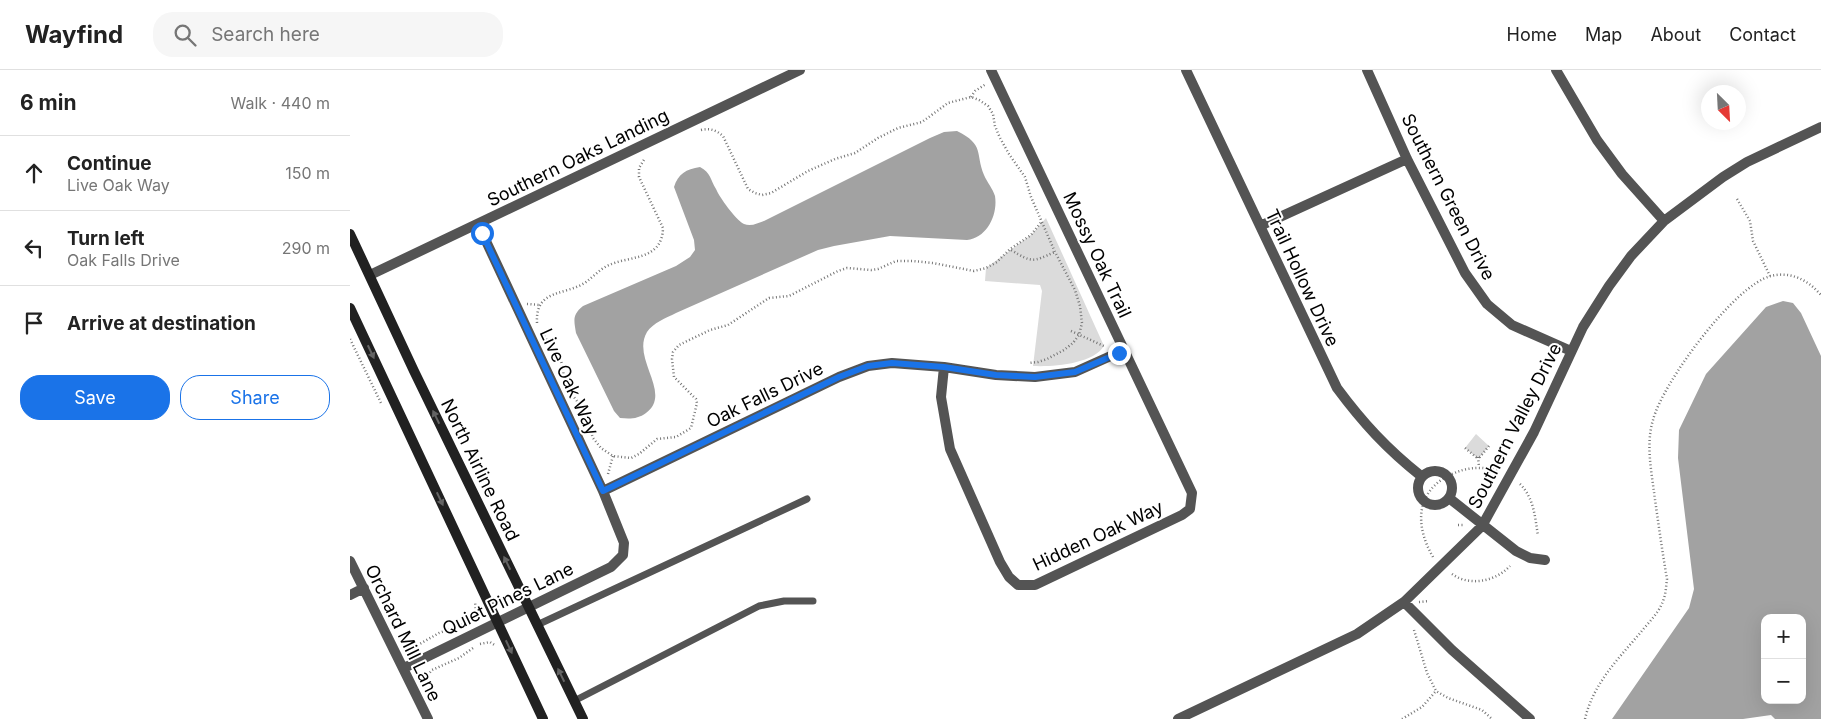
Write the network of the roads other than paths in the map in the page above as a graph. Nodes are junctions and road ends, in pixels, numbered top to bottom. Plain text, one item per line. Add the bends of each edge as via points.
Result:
1 (800, 70) edge
2 (1186, 70) edge
3 (1367, 70) edge
4 (1556, 70) edge
5 (993, 74) edge
6 (1821, 127) edge
7 (1408, 158) junction
8 (1664, 221) junction
9 (478, 224) junction
10 (1260, 226) junction
11 (350, 234) edge
12 (370, 275) junction
13 (350, 308) edge
14 (1122, 351) junction
15 (1571, 351) junction
16 (944, 367) junction
17 (1421, 476) junction
18 (603, 491) junction
19 (1449, 498) junction
20 (807, 499) dead end
21 (1190, 509) joint
22 (1482, 526) junction
23 (624, 555) joint
24 (1545, 560) dead end
25 (350, 561) edge
26 (364, 588) junction
27 (350, 595) edge
28 (812, 601) dead end
29 (1404, 602) junction
30 (528, 606) junction
31 (497, 622) junction
32 (537, 625) junction
33 (404, 668) junction
34 (574, 702) junction
35 (428, 719) edge
36 (543, 719) edge
37 (583, 719) edge
38 (1178, 719) edge
39 (1530, 719) edge

1 - 9 street, Southern Oaks Landing
2 - 10 street, Trail Hollow Drive
3 - 7 street, Southern Green Drive
4 - 8 street via 1622,174
5 - 14 street, Mossy Oak Trail
6 - 8 street, Southern Valley Drive via 1747,162 1700,192
7 - 10 street
7 - 15 street, Southern Green Drive via 1465,272 1487,304 1512,325
8 - 15 street, Southern Valley Drive via 1631,256 1609,286 1582,327
9 - 12 street, Southern Oaks Landing
9 - 18 street, Live Oak Way
10 - 17 street, Trail Hollow Drive via 1337,388 1381,442
11 - 12 main road, North Airline Road
30 -> 12 main road, North Airline Road
13 -> 31 main road
14 - 16 street, Oak Falls Drive via 1075,372 1035,377
14 - 21 street, Mossy Oak Trail via 1192,493
15 - 22 street, Southern Valley Drive via 1534,432
16 - 18 street, Oak Falls Drive via 892,363 868,366
16 - 21 street, Hidden Oak Way via 941,396 950,449 1000,562 1018,585 1035,585
17 - 19 street via 1432,470 1443,472 1451,481
17 - 19 street via 1417,492 1424,502 1440,504
18 - 23 street, Live Oak Way via 624,543
19 - 22 street
20 - 32 lane
22 - 24 street via 1516,552
22 - 29 street, Southern Valley Drive
23 - 30 street, Quiet Pines Lane via 611,567
25 - 26 street, Orchard Mill Lane
26 - 27 street
26 - 33 street, Orchard Mill Lane
28 - 34 lane via 784,601 759,606
29 - 38 street, Southern Valley Drive via 1357,634
29 - 39 street via 1452,650
30 - 31 street, Quiet Pines Lane
30 - 32 main road, North Airline Road
31 - 33 street, Quiet Pines Lane
31 -> 36 main road
34 -> 32 main road, North Airline Road
33 - 35 street, Orchard Mill Lane
34 - 37 main road, North Airline Road

